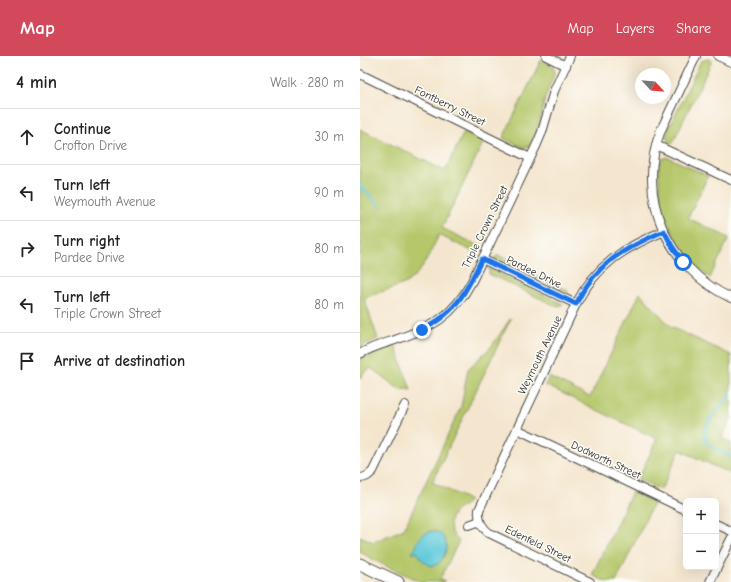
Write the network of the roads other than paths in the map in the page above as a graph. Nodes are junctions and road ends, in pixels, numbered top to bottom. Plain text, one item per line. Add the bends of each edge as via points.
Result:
1 (546, 56) edge
2 (570, 56) edge
3 (696, 56) edge
4 (718, 56) edge
5 (731, 62) edge
6 (566, 66) junction
7 (360, 74) edge
8 (656, 145) junction
9 (530, 158) junction
10 (731, 180) edge
11 (664, 231) junction
12 (482, 259) junction
13 (731, 298) edge
14 (576, 304) junction
15 (360, 354) edge
16 (405, 405) dead end
17 (517, 429) junction
18 (360, 478) edge
19 (683, 509) edge
20 (480, 521) junction
21 (469, 525) dead end
22 (719, 525) edge
23 (731, 531) edge
24 (731, 539) edge
25 (360, 564) edge
26 (398, 582) edge
27 (590, 582) edge
28 (710, 582) edge

1 - 6 street
2 - 6 street, Triple Crown Street
3 - 8 street
4 - 5 street
6 - 9 street, Triple Crown Street via 554,91 540,137
7 - 9 street, Fontberry Street
8 - 10 street
8 - 11 street via 652,188 655,207
9 - 12 street, Triple Crown Street
11 - 13 street via 677,254 693,272
11 - 14 street, Weymouth Avenue via 614,257 593,278
12 - 14 street, Pardee Drive
12 - 15 street, Triple Crown Street via 464,295 438,321 422,330
14 - 17 street, Weymouth Avenue
16 - 18 street via 373,471
17 - 19 street, Dodworth Street
17 - 20 street, Weymouth Avenue via 480,505
20 - 21 street
20 - 27 street, Edenfeld Street via 489,533
22 - 23 street
24 - 28 street
25 - 26 main road

